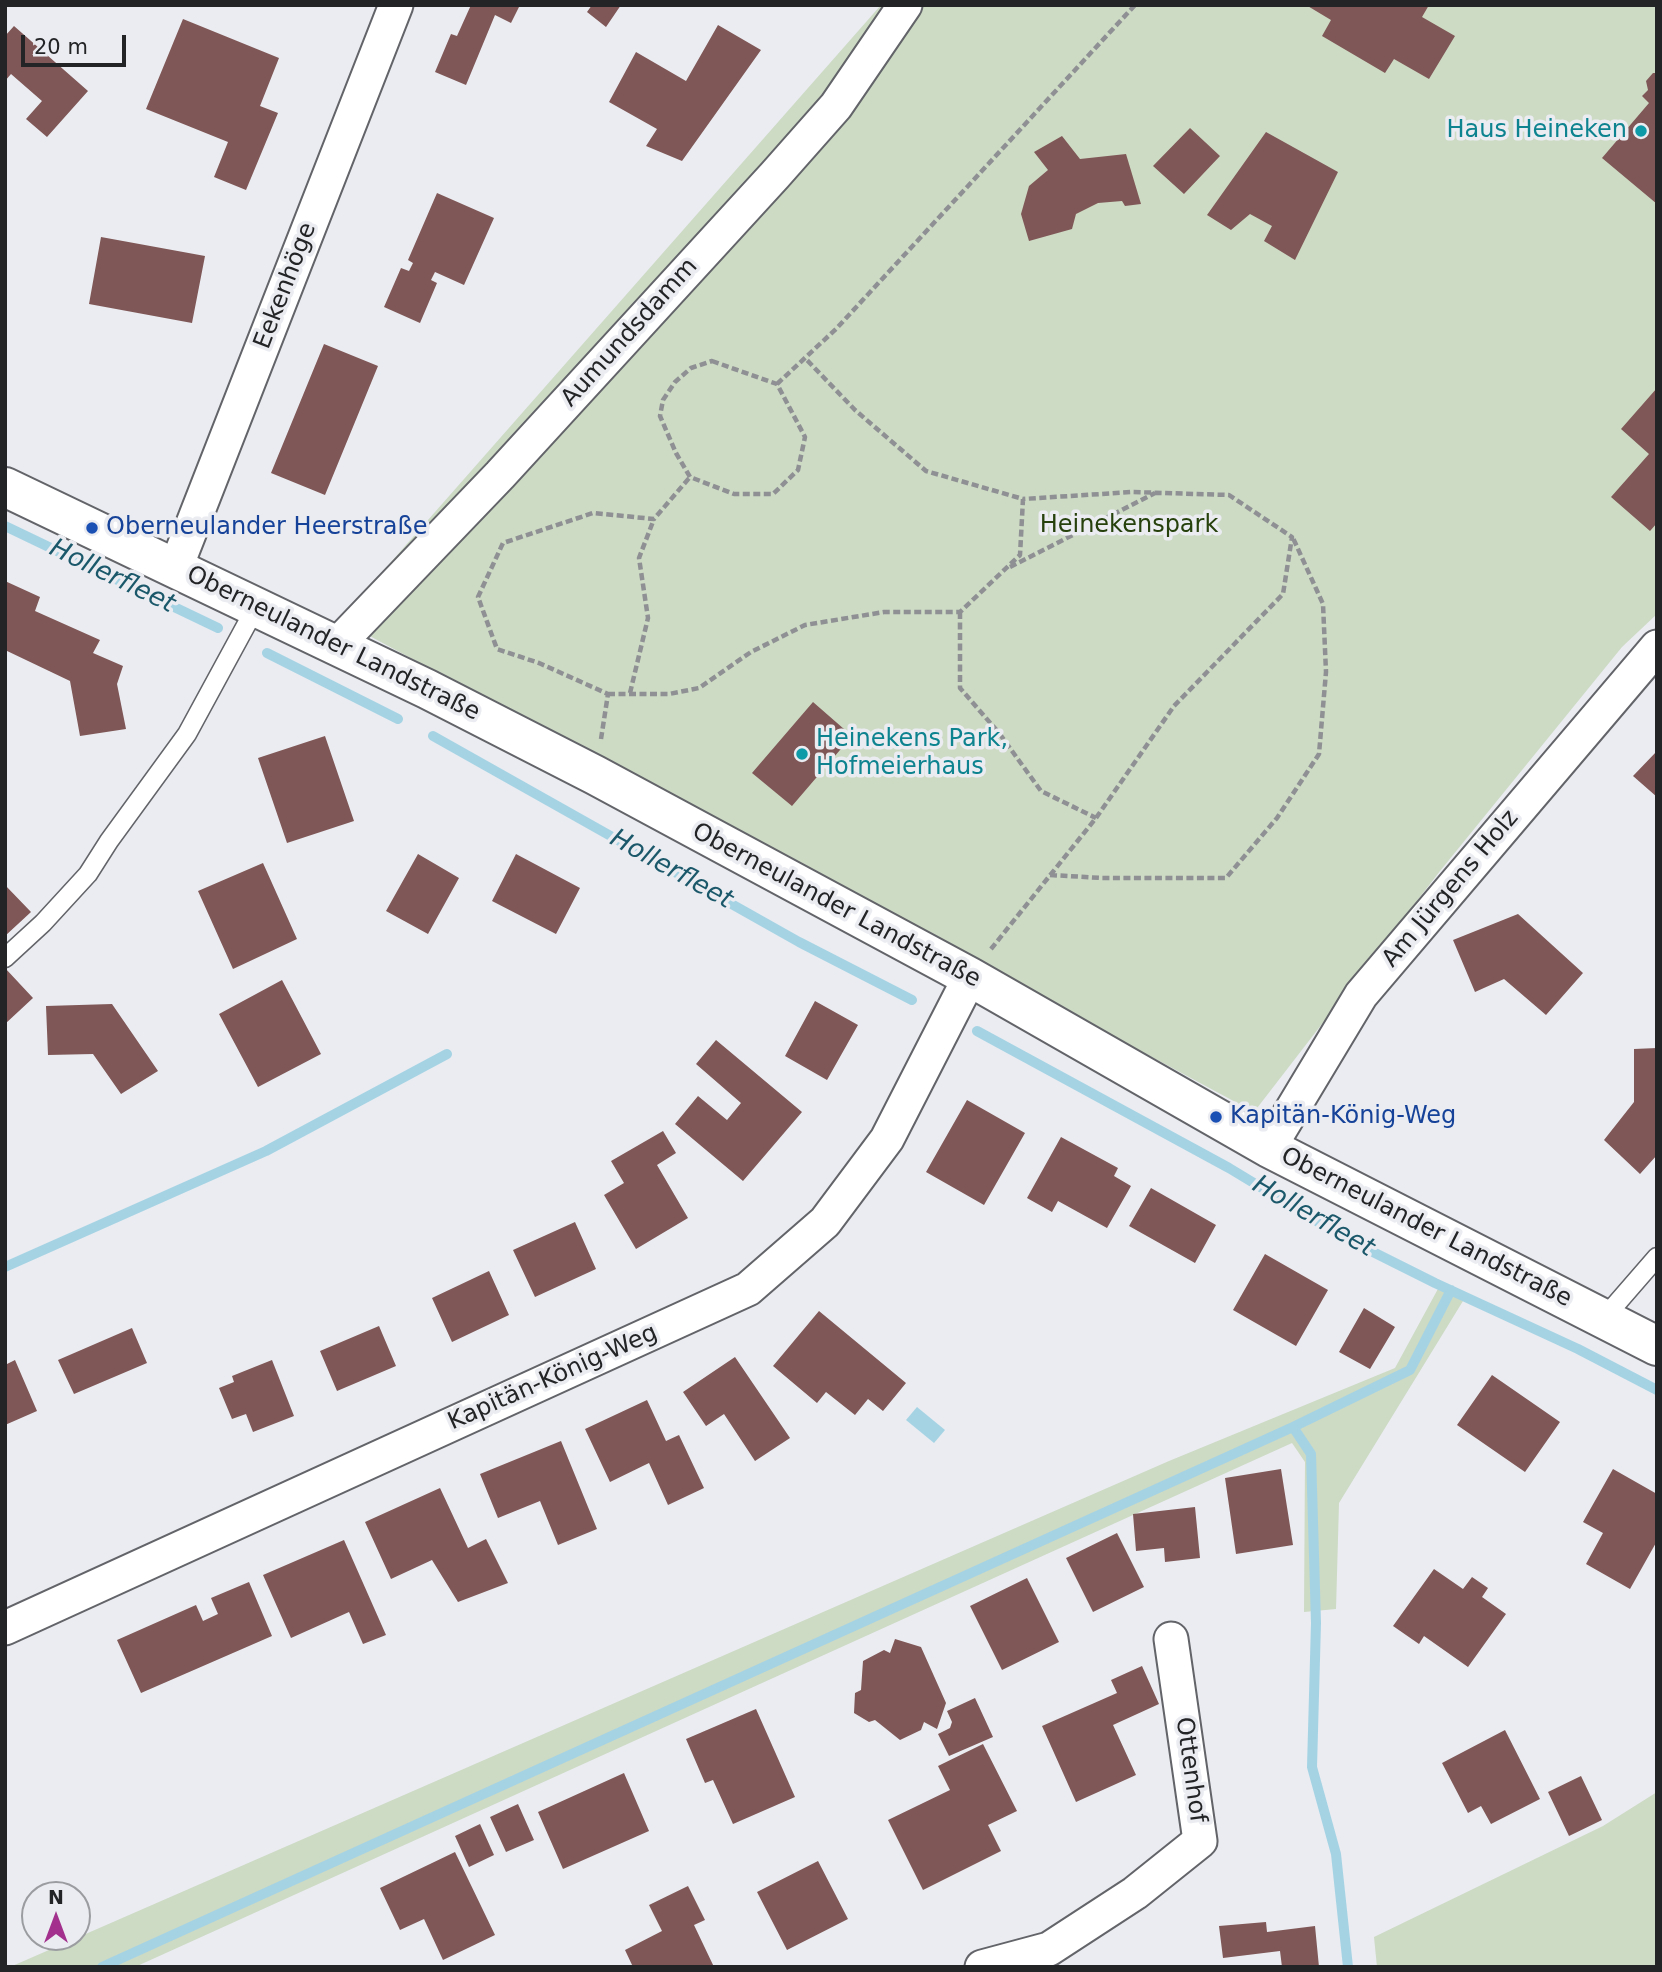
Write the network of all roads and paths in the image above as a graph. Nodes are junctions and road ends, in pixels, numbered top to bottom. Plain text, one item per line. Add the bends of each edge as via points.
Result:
1 (397, 5) edge
2 (905, 5) edge
3 (1135, 5) edge
4 (805, 358) junction
5 (777, 384) junction
6 (690, 477) junction
7 (5, 486) edge
8 (1156, 492) junction
9 (1023, 499) junction
10 (654, 519) junction
11 (1292, 537) junction
12 (176, 567) junction
13 (1005, 569) junction
14 (256, 607) junction
15 (960, 612) junction
16 (337, 645) junction
17 (1657, 647) edge
18 (630, 693) junction
19 (608, 694) junction
20 (595, 775) junction
21 (1096, 817) junction
22 (1050, 875) junction
23 (5, 958) edge
24 (970, 977) junction
25 (1269, 1148) junction
26 (1657, 1257) edge
27 (1604, 1318) junction
28 (1657, 1346) edge
29 (5, 1628) edge
30 (1171, 1639) dead end
31 (1054, 1958) edge
32 (982, 1967) edge

1 - 12 street, Eekenhöge
2 - 16 street, Aumundsdamm via 836,106 775,175
3 - 4 path
4 - 5 path
4 - 9 path via 855,410 926,471
5 - 6 path via 805,437 798,470 773,494 734,494
5 - 6 path via 712,361 691,368 675,382 663,400 660,416
6 - 10 path
7 - 12 street, Oberneulander Landstraße
8 - 9 path
8 - 11 path via 1229,495
8 - 13 path
9 - 13 path via 1020,555
10 - 18 path via 639,558 648,618
10 - 19 path via 593,513 503,543 478,597 497,649
11 - 21 path via 1283,594 1174,706
11 - 22 path via 1323,604 1326,672 1320,754 1277,817 1226,878
12 - 14 street, Oberneulander Landstraße
13 - 15 path
14 - 16 street, Oberneulander Landstraße
14 - 23 lane via 187,734 88,874
15 - 18 path via 884,612 805,625 751,652 699,688 669,694
15 - 21 path via 960,688 1041,790
16 - 20 street, Oberneulander Landstraße
17 - 25 street, Am Jürgens Holz via 1361,995
18 - 19 path
19 - 20 path
20 - 24 street, Oberneulander Landstraße
21 - 22 path
22 - 24 path
24 - 25 street, Oberneulander Landstraße
24 - 29 street, Kapitän-König-Weg via 887,1139 825,1222 748,1289
25 - 27 street, Oberneulander Landstraße
26 - 27 lane
27 - 28 street, Oberneulander Landstraße
30 - 31 street, Ottenhof via 1200,1841
31 - 32 street, Ottenhof

